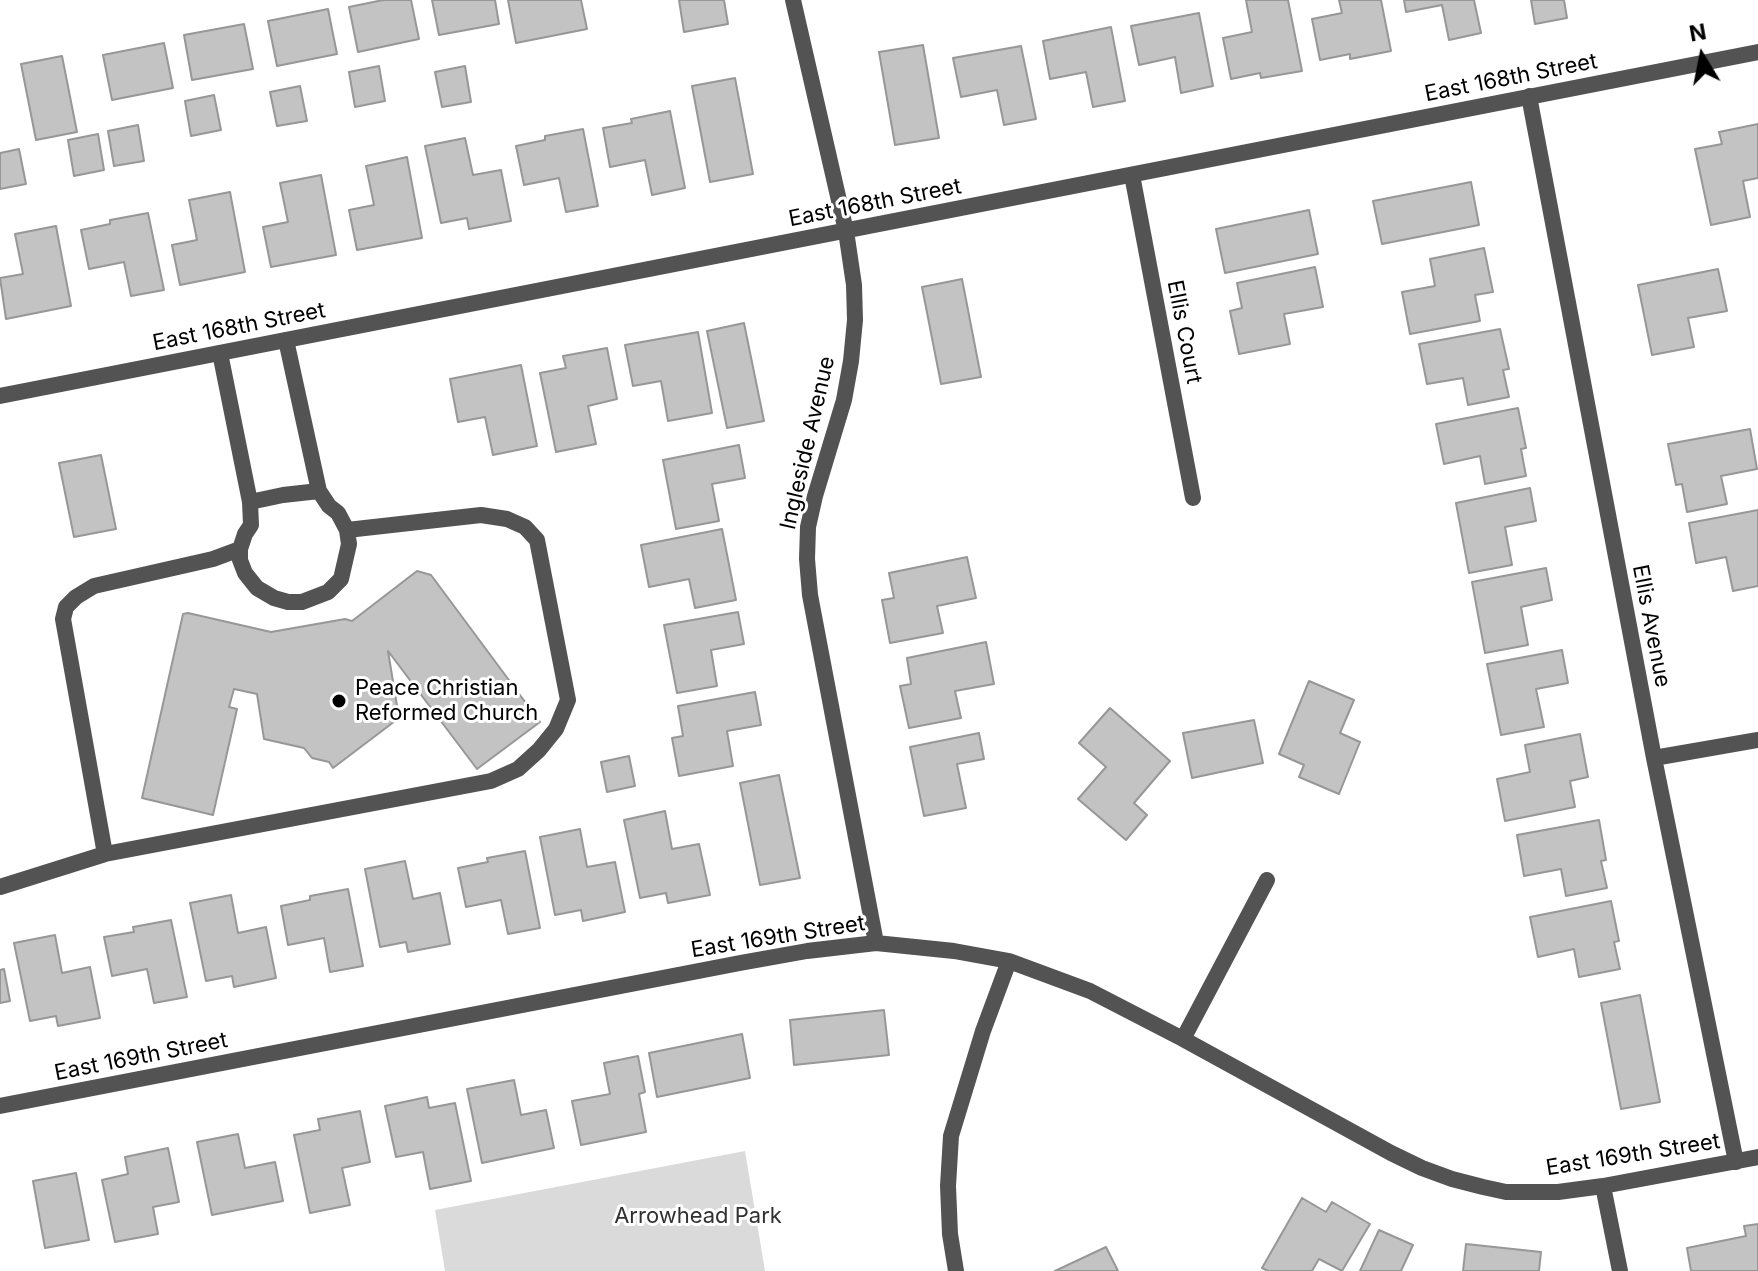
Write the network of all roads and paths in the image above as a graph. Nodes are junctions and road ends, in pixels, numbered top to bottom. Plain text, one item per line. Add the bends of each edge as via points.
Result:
1 (793, 0) edge
2 (1758, 52) edge
3 (1529, 96) junction
4 (1132, 175) junction
5 (846, 231) junction
6 (286, 340) junction
7 (220, 353) junction
8 (0, 396) edge
9 (319, 491) junction
10 (1193, 498) dead end
11 (250, 502) junction
12 (347, 530) junction
13 (240, 549) junction
14 (1758, 740) edge
15 (1654, 758) junction
16 (105, 854) junction
17 (1267, 880) dead end
18 (0, 887) edge
19 (876, 943) junction
20 (1009, 961) junction
21 (1183, 1039) junction
22 (0, 1106) edge
23 (1758, 1157) edge
24 (1736, 1162) junction
25 (1603, 1186) junction
26 (956, 1271) edge
27 (1620, 1271) edge

1 - 5 street, Ingleside Avenue
2 - 3 street, East 168th Street
3 - 4 street, East 168th Street
3 - 15 street, Ellis Avenue
4 - 5 street, East 168th Street
4 - 10 street, Ellis Court
5 - 6 street, East 168th Street
5 - 19 street, Ingleside Avenue via 854,285 851,361 808,527 807,559
6 - 7 street, East 168th Street
6 - 9 street
7 - 8 street, East 168th Street
7 - 11 street
9 - 11 street
9 - 12 street
11 - 13 street via 251,525
12 - 13 street via 341,579 328,592 302,602 274,598 257,588 245,573
12 - 16 street via 481,515 525,527 537,540 568,700 556,729 518,769 491,781
13 - 16 street via 94,586 66,607 63,619
14 - 15 street
15 - 24 street, Ellis Avenue
16 - 18 street
17 - 21 street
19 - 20 street, East 169th Street
19 - 22 street, East 169th Street via 767,958
20 - 21 street, East 169th Street via 1090,991
20 - 26 street via 951,1136 948,1186
21 - 25 street, East 169th Street via 1391,1153 1452,1179 1506,1192
23 - 24 street, East 169th Street
24 - 25 street, East 169th Street
25 - 27 street

